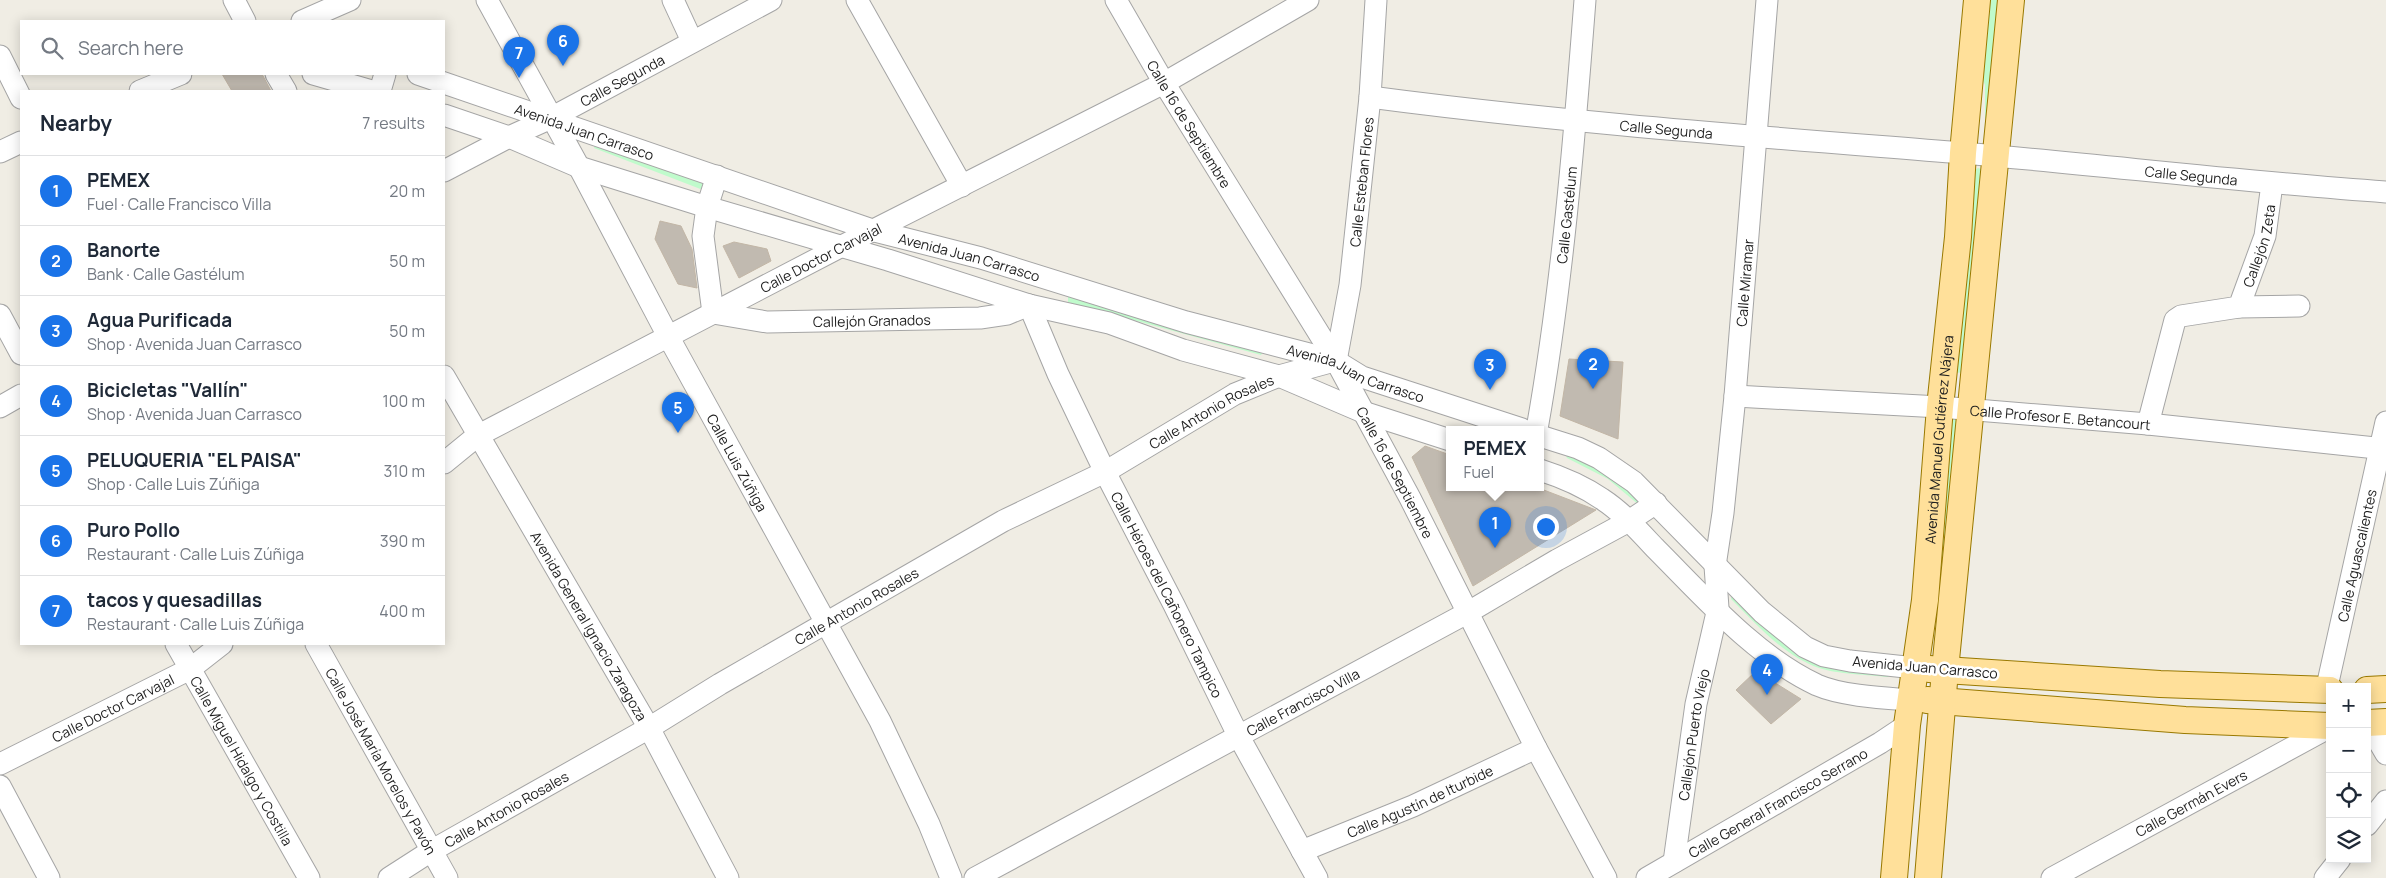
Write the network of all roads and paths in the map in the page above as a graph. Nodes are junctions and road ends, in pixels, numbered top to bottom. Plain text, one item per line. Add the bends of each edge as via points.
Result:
1 (234, 0) edge
2 (350, 0) edge
3 (487, 0) edge
4 (673, 0) edge
5 (772, 0) edge
6 (857, 0) edge
7 (1116, 0) edge
8 (1308, 0) edge
9 (1376, 0) edge
10 (1585, 0) edge
11 (1766, 0) edge
12 (1977, 0) edge
13 (2011, 0) edge
14 (244, 20) edge
15 (304, 20) edge
16 (692, 41) junction
17 (0, 56) edge
18 (179, 75) edge
19 (277, 75) edge
20 (316, 75) edge
21 (385, 75) edge
22 (421, 75) edge
23 (1164, 83) junction
24 (142, 90) edge
25 (285, 90) edge
26 (369, 90) edge
27 (380, 90) edge
28 (20, 96) edge
29 (1370, 97) junction
30 (445, 115) edge
31 (551, 118) junction
32 (1576, 121) junction
33 (509, 137) junction
34 (1756, 137) junction
35 (20, 142) edge
36 (0, 152) edge
37 (1963, 154) junction
38 (1996, 156) junction
39 (579, 167) junction
40 (445, 170) edge
41 (718, 176) junction
42 (2272, 184) junction
43 (962, 186) junction
44 (2386, 192) edge
45 (707, 207) junction
46 (875, 231) junction
47 (840, 247) junction
48 (1037, 277) junction
49 (1029, 305) junction
50 (2299, 306) dead end
51 (2238, 307) junction
52 (713, 313) junction
53 (0, 315) edge
54 (668, 336) junction
55 (20, 352) edge
56 (1336, 361) junction
57 (1279, 376) junction
58 (445, 378) edge
59 (20, 396) edge
60 (1735, 396) junction
61 (0, 406) edge
62 (1940, 407) junction
63 (1972, 410) junction
64 (1363, 412) junction
65 (2386, 422) edge
66 (2148, 424) junction
67 (1513, 426) edge
68 (1538, 426) edge
69 (477, 436) junction
70 (1544, 437) edge
71 (1446, 439) edge
72 (2383, 449) edge
73 (445, 462) edge
74 (1105, 472) junction
75 (1544, 472) edge
76 (1656, 503) junction
77 (1629, 521) junction
78 (1715, 566) junction
79 (1718, 608) junction
80 (1467, 613) junction
81 (826, 623) junction
82 (177, 645) edge
83 (221, 645) edge
84 (317, 645) edge
85 (190, 668) junction
86 (1915, 668) junction
87 (1945, 670) junction
88 (2330, 683) edge
89 (2386, 689) edge
90 (2326, 690) edge
91 (2371, 690) edge
92 (1911, 700) junction
93 (1943, 701) junction
94 (2374, 723) edge
95 (1907, 725) junction
96 (2326, 726) edge
97 (649, 728) junction
98 (2326, 728) edge
99 (1238, 735) junction
100 (1536, 748) junction
101 (2386, 754) edge
102 (0, 764) edge
103 (0, 786) edge
104 (2386, 801) edge
105 (2371, 820) edge
106 (1302, 851) junction
107 (432, 852) junction
108 (1674, 862) junction
109 (2337, 863) edge
110 (1313, 877) edge
111 (49, 878) edge
112 (309, 878) edge
113 (389, 878) edge
114 (447, 878) edge
115 (728, 878) edge
116 (951, 878) edge
117 (975, 878) edge
118 (1606, 878) edge
119 (1647, 878) edge
120 (1894, 878) edge
121 (1928, 878) edge
122 (2052, 878) edge
123 (2325, 878) edge

1 - 14 street
2 - 15 street
3 - 31 street, Calle Luis Zúñiga
4 - 16 street
5 - 16 street, Calle Segunda
6 - 43 street
7 - 23 street, Calle 16 de Septiembre
8 - 23 street, Calle Doctor Carvajal
9 - 29 street, Calle Esteban Flores
10 - 32 street, Calle Gastélum
11 - 34 street, Calle Miramar
12 - 37 main road, Avenida Manuel Gutiérrez Nájera
13 - 38 main road, Avenida Manuel Gutiérrez Nájera
16 - 31 street, Calle Segunda
17 - 28 street
18 - 24 street
19 - 25 street
20 - 26 street
21 - 27 street
22 - 31 street, Avenida Juan Carrasco
23 - 43 street, Calle Doctor Carvajal
23 - 56 street, Calle 16 de Septiembre
29 - 32 street, Calle Segunda
29 - 56 street, Calle Esteban Flores via 1350,285
30 - 33 street, Avenida Juan Carrasco
31 - 33 street, Calle Segunda
31 - 39 street, Calle Luis Zúñiga
31 - 41 street, Avenida Juan Carrasco
32 - 34 street, Calle Segunda
32 - 68 street, Calle Gastélum via 1551,350
33 - 39 street, Avenida Juan Carrasco
33 - 40 street, Calle Segunda
34 - 37 street, Calle Segunda
34 - 60 street, Calle Miramar
35 - 36 street
37 - 38 street, Calle Segunda
37 - 62 main road, Avenida Manuel Gutiérrez Nájera via 1958,237
38 - 42 street, Calle Segunda
38 - 63 main road, Avenida Manuel Gutiérrez Nájera
39 - 45 street, Avenida Juan Carrasco
39 - 54 street, Calle Luis Zúñiga
41 - 45 street
41 - 46 street, Avenida Juan Carrasco
42 - 44 street, Calle Segunda
42 - 51 street, Callejón Zeta via 2265,236
43 - 46 street, Calle Doctor Carvajal
45 - 47 street, Avenida Juan Carrasco
45 - 52 street via 703,236
46 - 47 street, Calle Doctor Carvajal
46 - 48 street, Avenida Juan Carrasco via 981,258
47 - 49 street, Avenida Juan Carrasco
47 - 52 street, Calle Doctor Carvajal
48 - 49 street
48 - 56 street, Avenida Juan Carrasco via 1186,322
49 - 52 street, Callejón Granados via 1007,314 980,318 767,322
49 - 57 street, Avenida Juan Carrasco via 1109,323 1183,350
49 - 74 street, Calle Héroes del Cañonero Tampico
50 - 51 street, Callejón Zeta
51 - 66 street, Callejón Zeta via 2181,316 2175,320
52 - 54 street, Calle Doctor Carvajal
53 - 55 street
54 - 69 street, Calle Doctor Carvajal
54 - 81 street, Calle Luis Zúñiga
56 - 57 street, Calle Antonio Rosales
56 - 64 street, Calle 16 de Septiembre
56 - 67 street, Avenida Juan Carrasco via 1362,377
57 - 64 street, Avenida Juan Carrasco
57 - 74 street, Calle Antonio Rosales via 1235,394
58 - 69 street, Avenida General Ignacio Zaragoza
59 - 61 street
60 - 62 street, Calle Profesor E. Betancourt
60 - 78 street, Calle Miramar
62 - 63 street, Calle Profesor E. Betancourt
62 - 86 main road, Avenida Manuel Gutiérrez Nájera
63 - 66 street, Calle Profesor E. Betancourt
63 - 87 main road, Avenida Manuel Gutiérrez Nájera
64 - 71 street, Avenida Juan Carrasco
64 - 80 street, Calle 16 de Septiembre
65 - 72 street, Calle Aguascalientes
66 - 72 street, Calle Profesor E. Betancourt
69 - 73 street, Calle Doctor Carvajal
69 - 97 street, Avenida General Ignacio Zaragoza
70 - 76 street, Avenida Juan Carrasco via 1599,458 1634,482
72 - 88 street, Calle Aguascalientes
74 - 81 street, Calle Antonio Rosales via 1003,521
74 - 99 street, Calle Héroes del Cañonero Tampico
75 - 77 street via 1584,487
76 - 77 street, Calle Francisco Villa
76 - 78 street, Avenida Juan Carrasco
77 - 79 street
77 - 80 street, Calle Francisco Villa
78 - 79 street, Callejón Puerto Viejo
78 - 86 street, Avenida Juan Carrasco via 1769,618 1806,647 1824,656
79 - 92 street via 1750,642 1819,686
79 - 108 street, Callejón Puerto Viejo via 1696,704
80 - 99 street, Calle Francisco Villa
80 - 100 street, Calle 16 de Septiembre
81 - 97 street, Calle Antonio Rosales
81 - 116 street, Calle Luis Zúñiga via 880,721
82 - 85 street, Calle Miguel Hidalgo y Costilla
83 - 85 street, Calle Doctor Carvajal
84 - 107 street, Calle José María Morelos y Pavón
85 - 102 street, Calle Doctor Carvajal
85 - 112 street, Calle Miguel Hidalgo y Costilla
86 - 87 main road, Avenida Juan Carrasco
86 - 92 main road, Avenida Manuel Gutiérrez Nájera
87 - 90 main road, Avenida Juan Carrasco via 2160,684
87 - 93 main road, Avenida Manuel Gutiérrez Nájera
89 - 91 main road
92 - 93 main road
92 - 95 main road, Avenida Manuel Gutiérrez Nájera
93 - 96 main road via 2185,720
93 - 121 main road, Avenida Manuel Gutiérrez Nájera
94 - 101 street
95 - 108 street, Calle General Francisco Serrano
95 - 120 main road, Avenida Manuel Gutiérrez Nájera
97 - 107 street, Calle Antonio Rosales
97 - 115 street, Avenida General Ignacio Zaragoza
98 - 122 street, Calle Germán Evers
99 - 106 street, Calle Héroes del Cañonero Tampico
99 - 117 street, Calle Francisco Villa via 1098,814
100 - 106 street, Calle Agustín de Iturbide via 1413,806
100 - 118 street, Calle 16 de Septiembre
103 - 111 street
104 - 105 street
106 - 110 street, Calle Héroes del Cañonero Tampico
107 - 113 street, Calle Antonio Rosales
107 - 114 street, Calle José María Morelos y Pavón
108 - 119 street, Calle General Francisco Serrano
109 - 123 street

